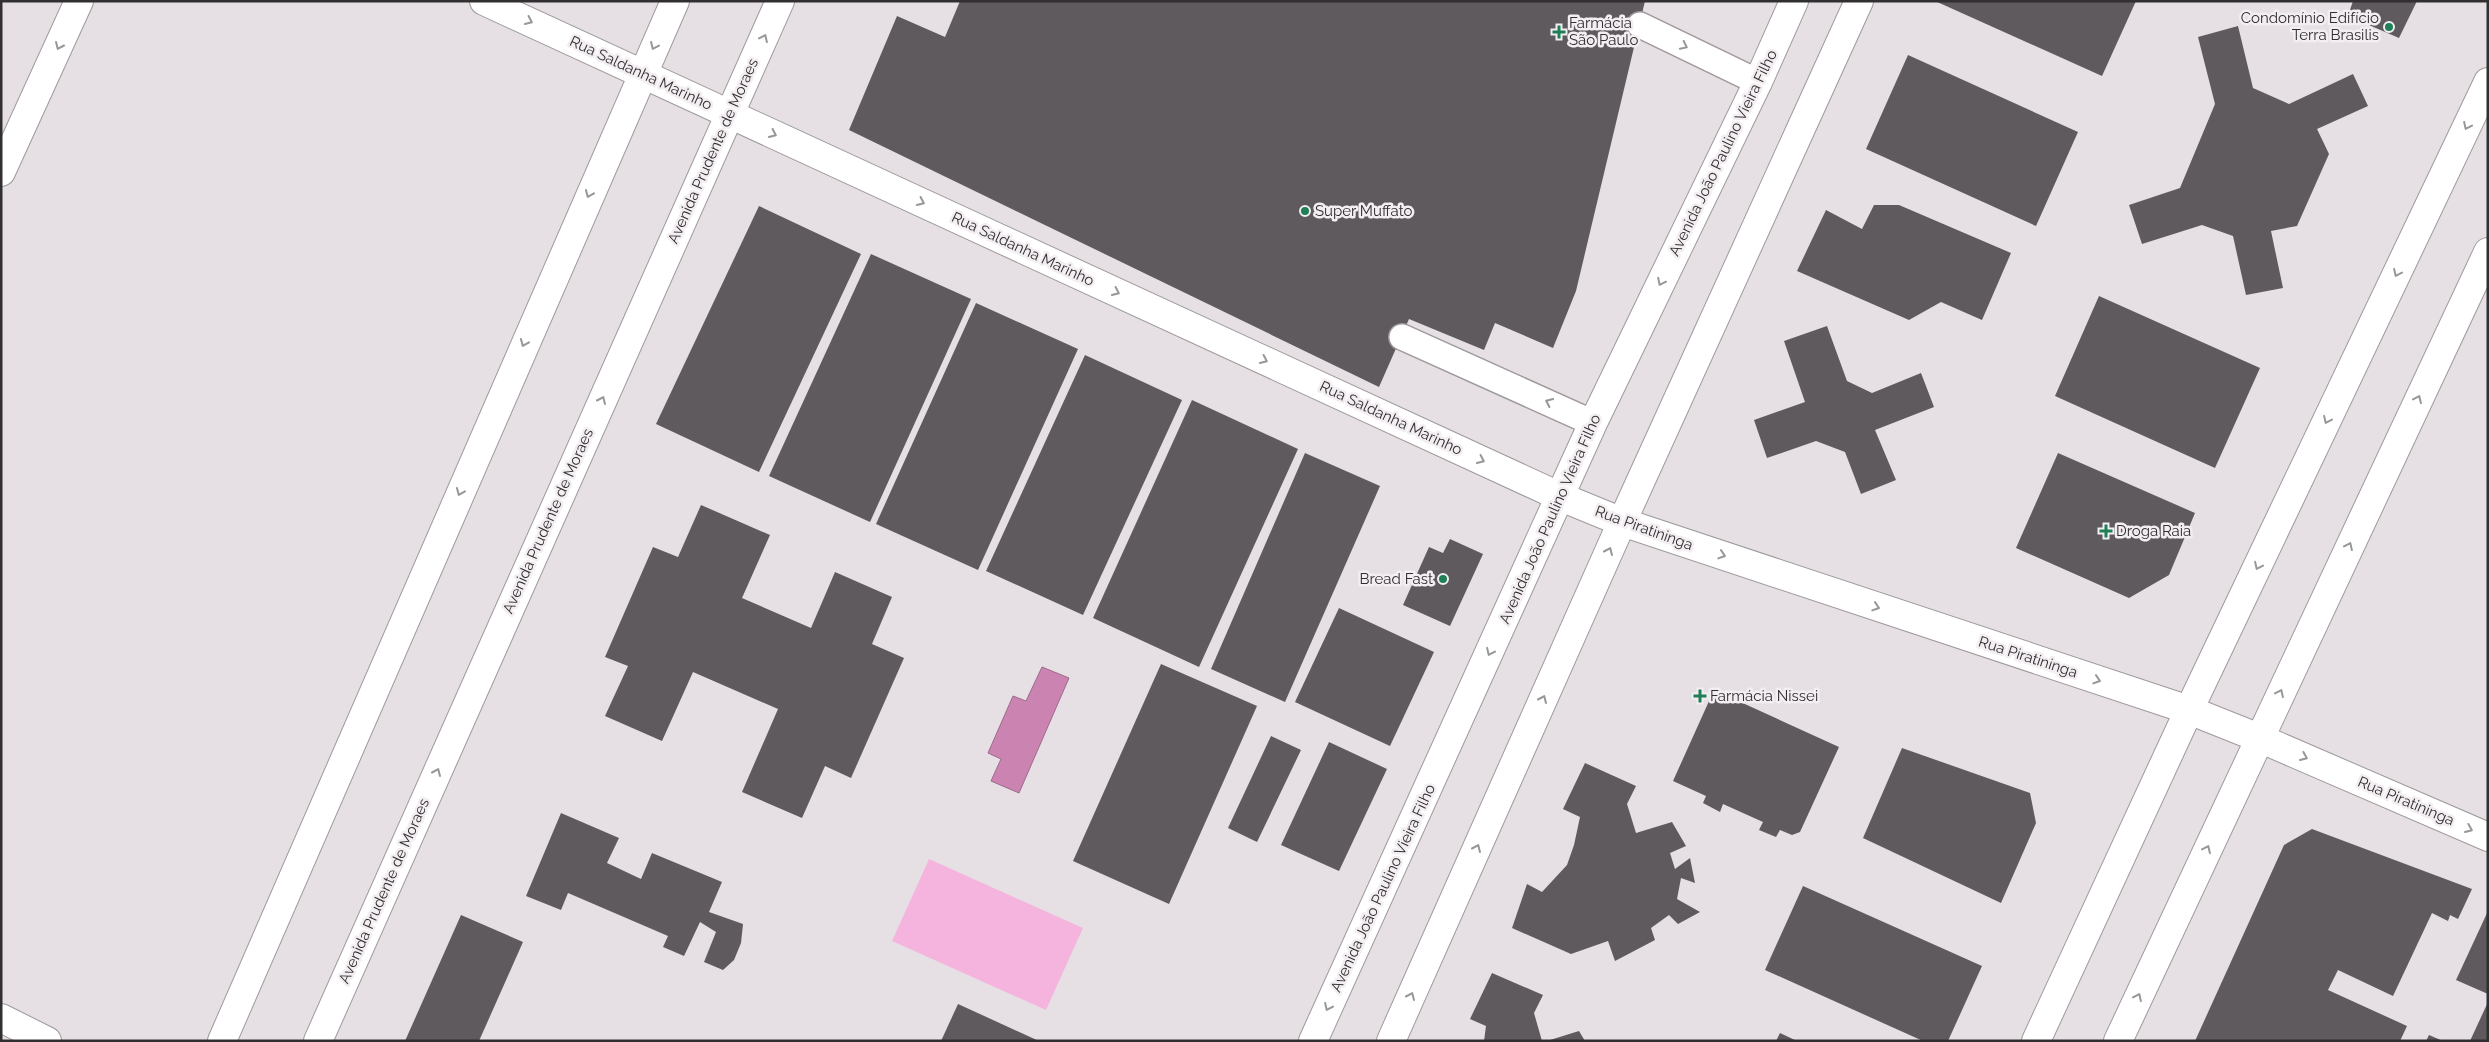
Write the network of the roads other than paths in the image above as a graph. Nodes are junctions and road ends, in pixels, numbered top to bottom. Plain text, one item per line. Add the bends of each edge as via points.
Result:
1 (79, 1) edge
2 (484, 1) edge
3 (675, 1) edge
4 (780, 1) edge
5 (1794, 1) edge
6 (1859, 1) edge
7 (1640, 25) dead end
8 (642, 73) junction
9 (1758, 82) junction
10 (2488, 82) edge
11 (729, 114) junction
12 (1, 172) edge
13 (2488, 252) edge
14 (1402, 337) dead end
15 (1593, 423) junction
16 (1561, 497) junction
17 (1622, 522) junction
18 (2189, 710) junction
19 (2259, 738) junction
20 (2488, 837) edge
21 (1, 1018) edge
22 (47, 1041) edge
23 (222, 1041) edge
24 (318, 1041) edge
25 (1313, 1041) edge
26 (1391, 1041) edge
27 (2036, 1041) edge
28 (2118, 1041) edge

1 -> 12 main road
2 -> 8 main road, Rua Saldanha Marinho
3 -> 8 main road
11 -> 4 main road, Avenida Prudente de Moraes
5 - 9 main road, Avenida João Paulino Vieira Filho
6 - 17 main road
7 -> 9 lane
8 - 11 main road, Rua Saldanha Marinho
8 -> 23 main road
9 -> 15 main road, Avenida João Paulino Vieira Filho
10 -> 18 main road
11 -> 16 main road, Rua Saldanha Marinho
24 -> 11 main road, Avenida Prudente de Moraes
19 -> 13 main road
15 -> 14 lane
15 - 16 main road, Avenida João Paulino Vieira Filho
16 - 17 main road, Rua Piratininga
16 -> 25 main road, Avenida João Paulino Vieira Filho
17 -> 18 main road, Rua Piratininga
26 -> 17 main road
18 - 19 main road, Rua Piratininga
18 - 27 main road
19 -> 20 main road, Rua Piratininga
28 -> 19 main road
21 - 22 main road

